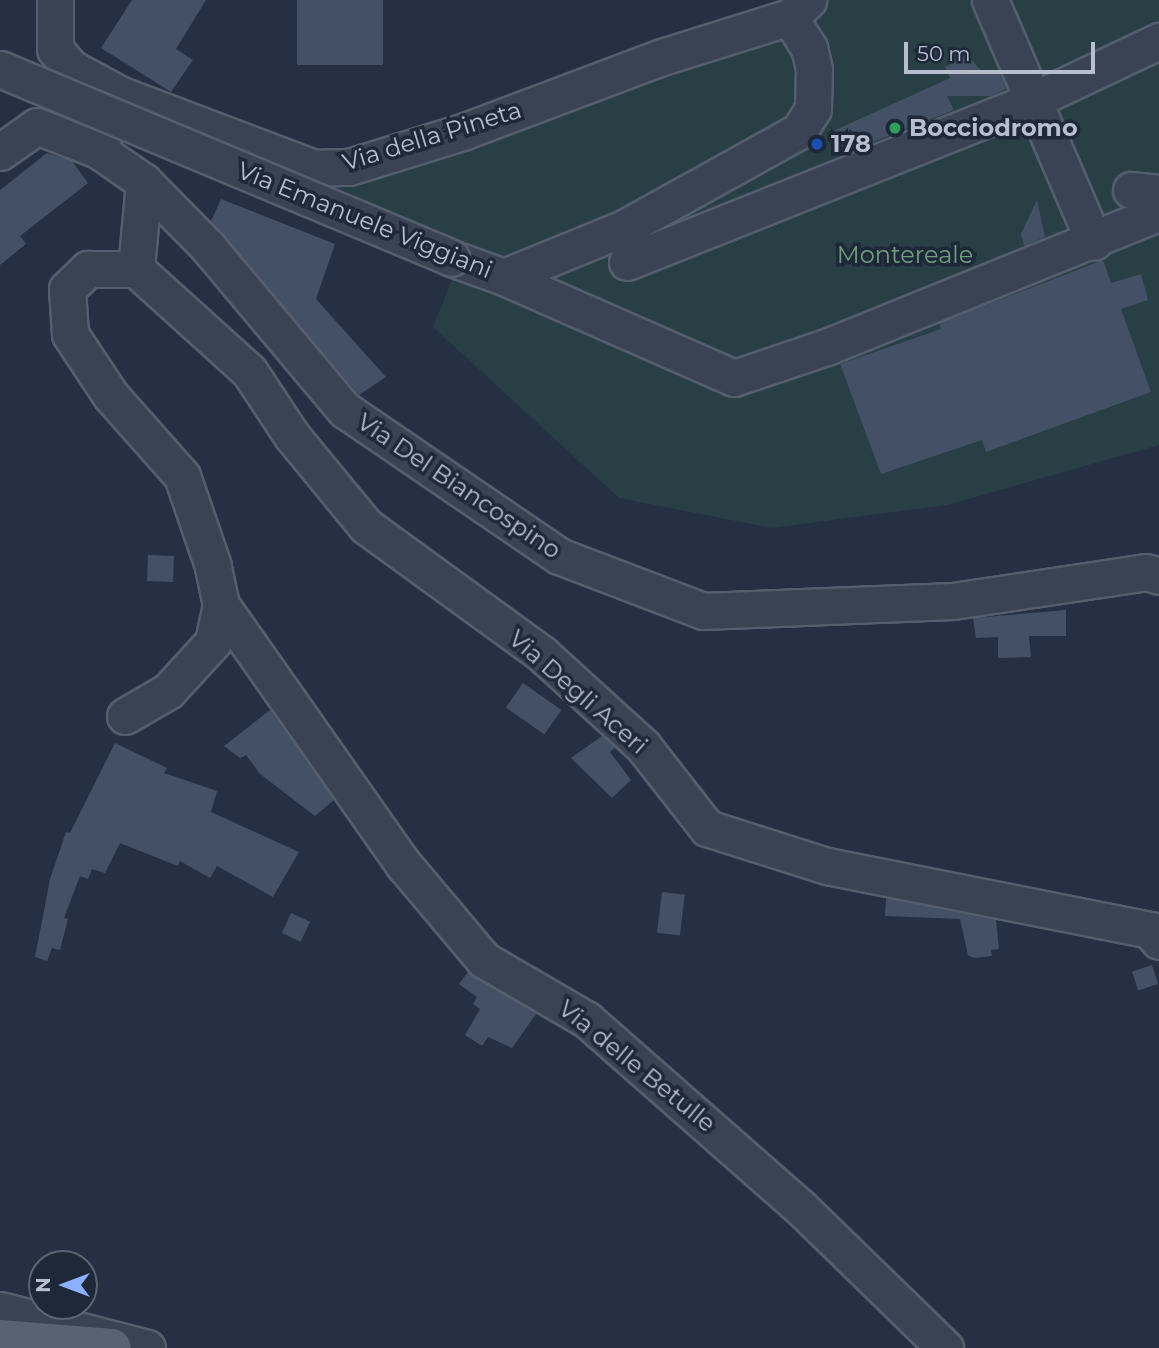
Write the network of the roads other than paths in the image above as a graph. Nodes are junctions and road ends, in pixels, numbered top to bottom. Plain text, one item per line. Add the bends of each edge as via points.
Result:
1 (55, 0) edge
2 (990, 0) edge
3 (799, 9) edge
4 (1159, 41) edge
5 (0, 69) edge
6 (119, 94) junction
7 (1034, 100) junction
8 (98, 150) junction
9 (0, 152) edge
10 (144, 181) junction
11 (1159, 213) edge
12 (1094, 242) junction
13 (627, 262) dead end
14 (136, 269) junction
15 (504, 277) junction
16 (1159, 576) edge
17 (222, 605) junction
18 (125, 716) dead end
19 (1159, 941) edge
20 (0, 1310) edge
21 (0, 1339) edge
22 (111, 1348) edge
23 (148, 1348) edge
24 (946, 1348) edge

1 - 6 street, Via della Pineta via 55,49 60,60
2 - 7 street
3 - 6 street, Via della Pineta via 465,131 349,167 314,168
3 - 15 street, Via Emanuele Viggiani via 814,69 813,109 799,131 624,228
4 - 7 street
5 - 15 street, Via Emanuele Viggiani, bridge
6 - 8 street
7 - 12 street
7 - 13 street
8 - 9 street, Via Del Biancospino via 37,127
8 - 10 street, Via Del Biancospino
10 - 14 street
10 - 16 street, Via Del Biancospino via 208,247 345,410 559,556 703,611 953,601 1146,572
11 - 12 street
12 - 15 street via 829,346 734,378
14 - 17 street, Via delle Betulle via 88,269 67,289 70,334 111,396 182,476
14 - 19 street, Via Degli Aceri via 248,371 292,436 366,526 542,654 643,746 707,828 827,866 1150,930
17 - 18 street via 213,642 168,691
17 - 24 street, Via delle Betulle via 404,865 484,960 587,1020 801,1208
20 - 23 street
21 - 22 main road

